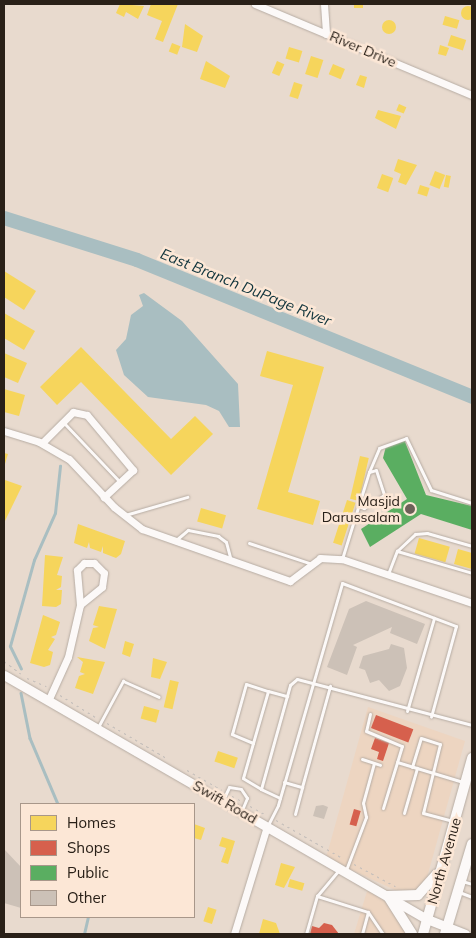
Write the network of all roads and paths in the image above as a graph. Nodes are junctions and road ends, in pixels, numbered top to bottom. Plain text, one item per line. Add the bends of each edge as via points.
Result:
1 (255, 4) edge
2 (324, 4) edge
3 (326, 34) junction
4 (472, 95) edge
5 (63, 422) junction
6 (4, 431) edge
7 (42, 443) junction
8 (368, 472) junction
9 (120, 482) junction
10 (104, 497) junction
11 (187, 497) dead end
12 (472, 503) edge
13 (358, 506) junction
14 (124, 516) junction
15 (175, 541) junction
16 (249, 543) dead end
17 (472, 546) edge
18 (397, 551) junction
19 (342, 559) junction
20 (231, 561) junction
21 (312, 564) junction
22 (472, 573) edge
23 (388, 574) junction
24 (472, 603) edge
25 (80, 605) junction
26 (434, 618) junction
27 (4, 661) edge
28 (4, 675) edge
29 (312, 681) junction
30 (330, 686) junction
31 (48, 688) dead end
32 (268, 691) junction
33 (58, 693) dead end
34 (159, 696) dead end
35 (287, 696) junction
36 (48, 701) junction
37 (407, 711) junction
38 (370, 714) dead end
39 (431, 717) junction
40 (100, 719) dead end
41 (104, 722) dead end
42 (472, 725) edge
43 (97, 729) junction
44 (253, 743) junction
45 (472, 758) edge
46 (362, 760) dead end
47 (172, 762) dead end
48 (397, 762) junction
49 (374, 763) junction
50 (380, 765) dead end
51 (412, 766) junction
52 (181, 767) dead end
53 (418, 768) junction
54 (433, 773) junction
55 (284, 782) junction
56 (466, 783) junction
57 (302, 787) junction
58 (261, 788) junction
59 (224, 791) dead end
60 (231, 795) dead end
61 (280, 798) junction
62 (222, 801) junction
63 (242, 801) dead end
64 (249, 805) dead end
65 (384, 808) dead end
66 (241, 811) junction
67 (404, 812) dead end
68 (264, 813) dead end
69 (295, 814) dead end
70 (280, 822) dead end
71 (454, 822) junction
72 (267, 826) junction
73 (472, 844) edge
74 (346, 859) dead end
75 (355, 865) dead end
76 (441, 869) junction
77 (342, 871) junction
78 (461, 880) junction
79 (472, 884) edge
80 (400, 887) dead end
81 (458, 892) junction
82 (317, 896) junction
83 (388, 896) junction
84 (472, 897) edge
85 (368, 912) junction
86 (427, 919) junction
87 (448, 933) edge
88 (234, 934) edge
89 (306, 934) edge
90 (362, 934) edge
91 (383, 934) edge
92 (412, 934) edge
93 (423, 934) edge
94 (465, 934) edge

1 - 3 street, River Drive
2 - 3 street
3 - 4 street, River Drive
5 - 7 street
5 - 9 lane
5 - 9 street via 74,412 87,416 132,464 133,470
6 - 7 street
7 - 10 street via 69,459
8 - 12 lane via 379,448 406,438 431,490
8 - 13 lane
8 - 13 lane via 376,470 384,495 364,508
9 - 10 street
10 - 14 street
11 - 14 lane
13 - 19 lane
14 - 15 street via 142,530
15 - 20 street
15 - 20 lane via 188,530 218,536 226,542
16 - 21 lane
17 - 18 lane via 428,533 414,534
18 - 22 lane
18 - 23 lane
19 - 21 street via 320,558
19 - 23 street
20 - 21 street via 290,581
23 - 24 street
25 - 25 street via 77,570 84,563 94,564 104,573 102,587
25 - 36 street via 68,657
26 - 29 lane via 342,583
26 - 37 lane
26 - 39 lane via 456,626
27 - 31 path
28 - 36 street, Swift Road
29 - 30 lane
29 - 35 lane via 293,681
29 - 55 lane
30 - 37 lane
30 - 57 lane
32 - 35 lane
32 - 44 lane
32 - 44 lane via 246,684 232,734
33 - 40 path
34 - 43 lane via 123,681
35 - 58 lane
36 - 43 street, Swift Road
37 - 39 lane
38 - 48 lane via 366,731 402,746
39 - 42 lane
41 - 47 path
43 - 62 street, Swift Road
44 - 58 lane via 243,778
45 - 56 main road, North Avenue
46 - 49 lane
48 - 51 lane
48 - 65 lane
49 - 50 lane
49 - 77 lane via 363,803 366,817
51 - 53 lane
51 - 54 lane via 421,738 440,744
52 - 59 path
53 - 54 lane
53 - 67 lane
54 - 56 lane
54 - 71 lane via 423,813
55 - 57 lane
55 - 61 lane
56 - 71 main road, North Avenue
57 - 69 lane
58 - 61 lane
60 - 63 path
61 - 72 lane
62 - 66 street, Swift Road
62 - 66 lane via 229,787 241,788 247,798
64 - 68 path
66 - 72 street, Swift Road
70 - 74 path
71 - 76 main road, North Avenue
72 - 77 street, Swift Road
72 - 88 street
73 - 78 main road, North Avenue
75 - 80 path
76 - 83 main road via 418,895
76 - 86 main road, North Avenue
77 - 82 lane
77 - 83 street, Swift Road
78 - 79 lane
78 - 81 main road, North Avenue
81 - 84 lane
81 - 87 main road, North Avenue
82 - 85 lane
82 - 89 lane
83 - 86 street, Swift Road
83 - 92 main road
85 - 90 lane
85 - 91 lane
86 - 87 street, Swift Road
86 - 93 main road, North Avenue
87 - 94 street, Swift Road

